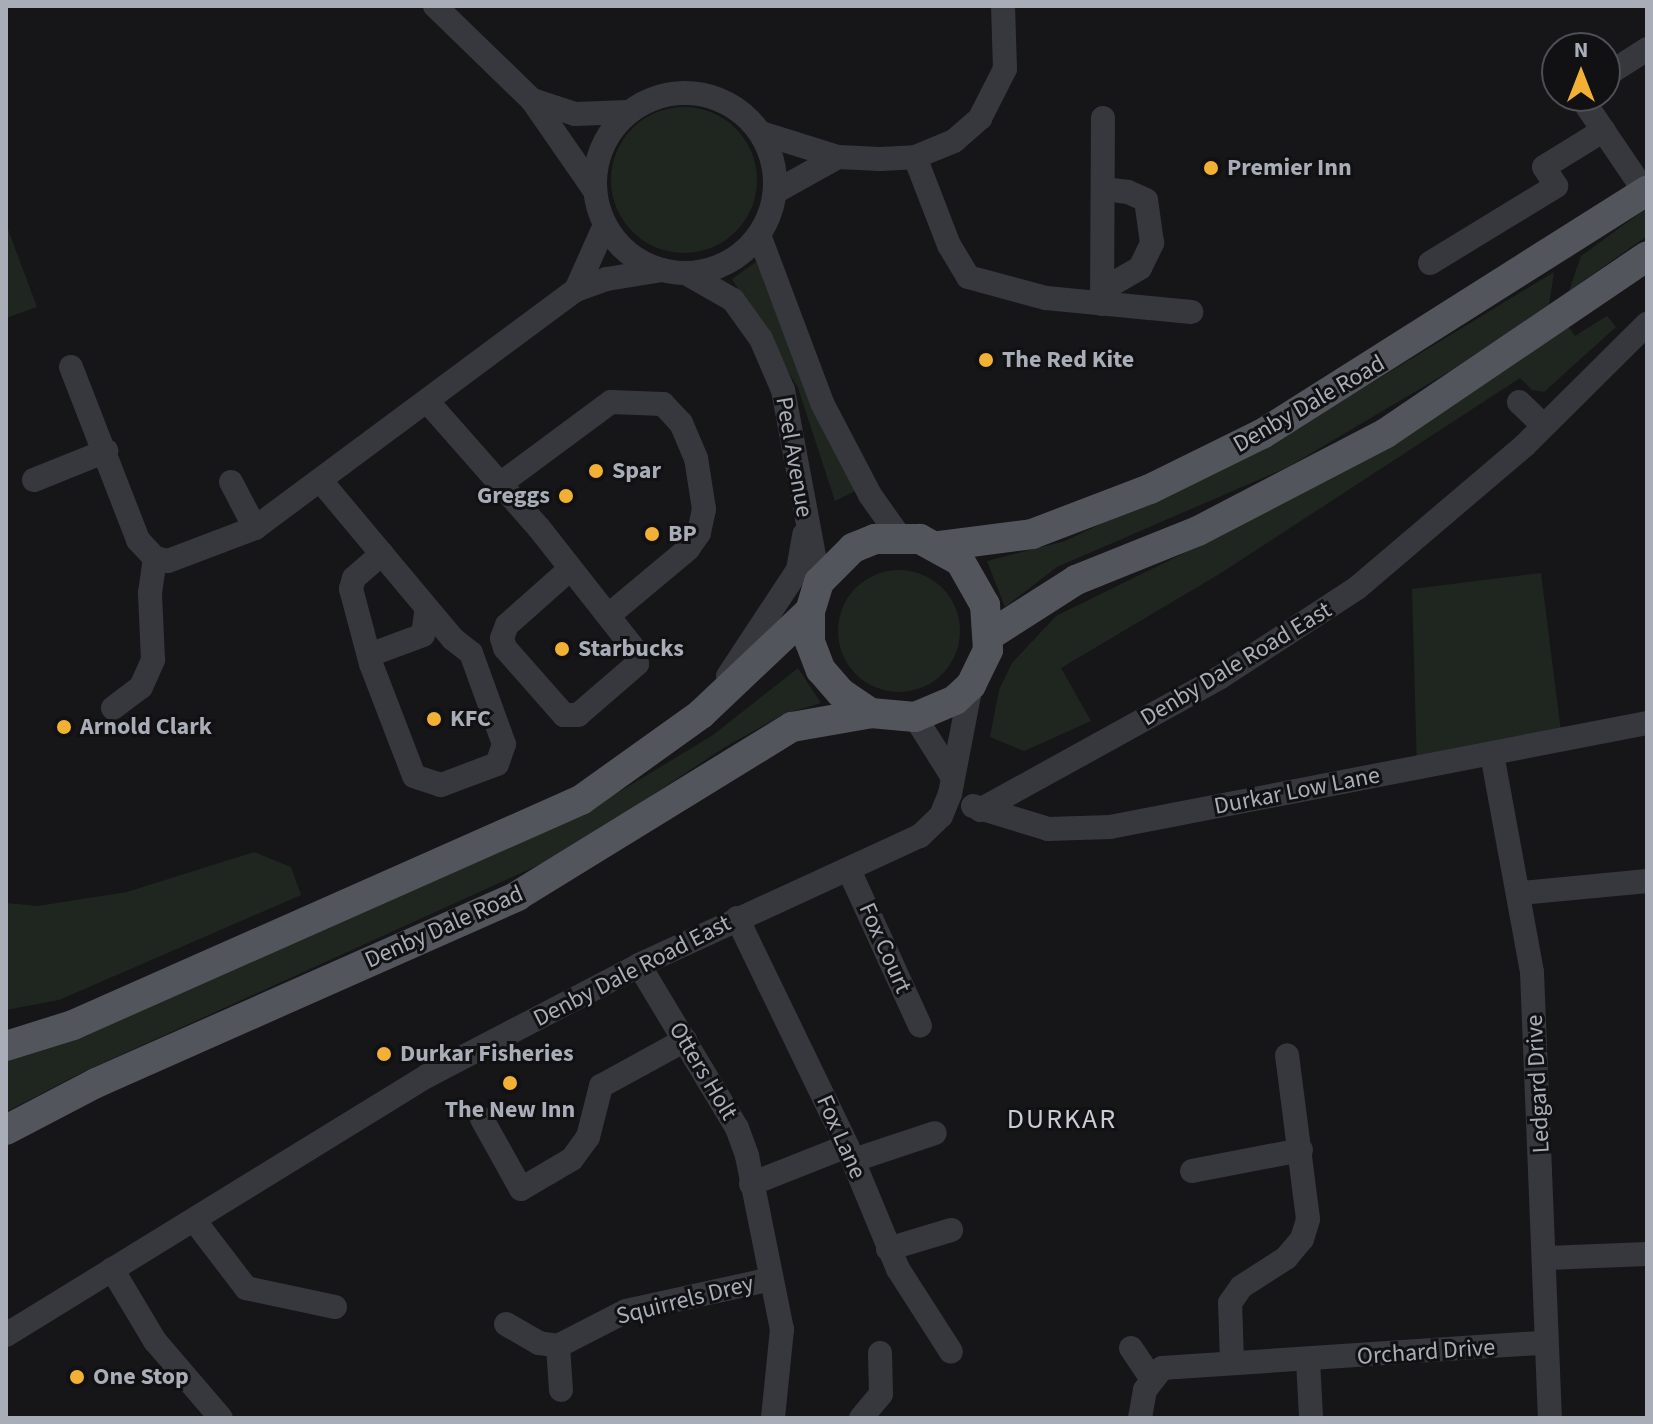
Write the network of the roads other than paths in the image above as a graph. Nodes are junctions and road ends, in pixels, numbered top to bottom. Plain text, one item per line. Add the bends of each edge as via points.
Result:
1 (435, 6) edge
2 (1003, 6) edge
3 (1647, 49) edge
4 (1621, 66) edge
5 (532, 100) junction
6 (628, 112) junction
7 (1591, 112) edge
8 (1103, 118) dead end
9 (1604, 130) junction
10 (761, 133) junction
11 (838, 157) junction
12 (915, 157) junction
13 (1103, 189) junction
14 (595, 191) junction
15 (1646, 191) edge
16 (775, 192) junction
17 (605, 225) junction
18 (759, 235) junction
19 (1647, 256) edge
20 (1430, 263) dead end
21 (662, 270) junction
22 (686, 273) junction
23 (576, 290) junction
24 (1102, 297) junction
25 (1191, 312) dead end
26 (1647, 324) edge
27 (71, 367) dead end
28 (427, 401) junction
29 (1519, 402) dead end
30 (1543, 425) junction
31 (106, 451) junction
32 (34, 480) dead end
33 (320, 480) junction
34 (231, 482) dead end
35 (500, 484) junction
36 (806, 521) junction
37 (255, 528) junction
38 (899, 536) junction
39 (940, 546) junction
40 (382, 554) junction
41 (155, 558) junction
42 (570, 569) junction
43 (819, 582) junction
44 (427, 608) junction
45 (810, 611) junction
46 (609, 615) junction
47 (990, 635) junction
48 (372, 654) junction
49 (971, 685) junction
50 (113, 708) dead end
51 (871, 713) junction
52 (701, 714) junction
53 (915, 717) junction
54 (1647, 723) edge
55 (1492, 754) junction
56 (951, 785) junction
57 (980, 810) junction
58 (849, 870) junction
59 (1647, 881) edge
60 (1521, 893) junction
61 (737, 918) junction
62 (639, 965) junction
63 (920, 1026) dead end
64 (685, 1040) junction
65 (6, 1046) edge
66 (1287, 1055) dead end
67 (482, 1119) dead end
68 (6, 1130) edge
69 (935, 1133) dead end
70 (1301, 1150) junction
71 (851, 1153) junction
72 (1192, 1171) dead end
73 (751, 1184) junction
74 (194, 1220) junction
75 (951, 1230) dead end
76 (888, 1249) junction
77 (1647, 1254) edge
78 (1547, 1258) junction
79 (112, 1269) junction
80 (771, 1279) junction
81 (335, 1307) dead end
82 (506, 1324) dead end
83 (6, 1335) edge
84 (1543, 1343) junction
85 (558, 1346) junction
86 (1131, 1348) dead end
87 (951, 1352) dead end
88 (880, 1353) dead end
89 (1308, 1360) junction
90 (1232, 1362) junction
91 (1152, 1379) junction
92 (561, 1390) dead end
93 (221, 1418) edge
94 (773, 1418) edge
95 (861, 1418) edge
96 (1140, 1418) edge
97 (1311, 1418) edge
98 (1550, 1418) edge

1 - 5 street
2 - 12 street via 1005,69 980,118 954,141
3 - 4 street
5 - 6 street via 575,114
5 - 14 street
6 - 10 street via 654,97 699,93 728,102
6 - 14 street via 601,148
7 - 9 street
8 - 13 street
9 - 15 street
9 - 20 street via 1544,167 1556,186
10 - 11 street
10 - 16 street via 774,161
11 - 12 street
11 - 16 street
12 - 24 street via 949,245 968,277 1046,298
13 - 24 street
13 - 24 street via 1146,200 1152,243 1140,268
14 - 17 street
15 - 39 main road, Denby Dale Road via 1262,434 1150,489 1032,534
16 - 18 street
17 - 21 street via 629,253
17 - 23 street
18 - 22 street via 727,263
18 - 38 street, Peel Avenue via 822,403 870,495
19 - 47 main road via 1386,433 1198,531 1076,580
21 - 22 street
21 - 23 street
22 - 36 street, Peel Avenue via 733,300 761,339 783,390 795,437
23 - 28 street
24 - 25 street
26 - 30 street, Denby Dale Road East
27 - 31 street
28 - 33 street
28 - 35 street
29 - 30 street
30 - 57 street, Denby Dale Road East via 1357,588 1290,637
31 - 32 street
31 - 41 street via 138,540
33 - 37 street
33 - 40 street
34 - 37 street
35 - 42 street
35 - 46 street via 611,402 663,404 681,423 696,458 704,509 699,533 688,549
36 - 43 street, Peel Avenue
36 - 52 street via 798,570
37 - 41 street via 180,558
38 - 39 main road, Denby Dale Road
38 - 43 main road, Denby Dale Road via 853,548
39 - 47 main road via 976,582
40 - 44 street
40 - 48 street via 354,578 351,589
41 - 50 street via 150,593 153,660 141,687
42 - 46 street
42 - 46 street via 507,625 502,638 564,715 578,715 637,664 635,650
43 - 45 main road, Denby Dale Road
44 - 48 street via 423,635
44 - 48 street via 471,653 504,744 497,764 441,785 414,776
45 - 51 main road, Denby Dale Road via 810,642 821,670 841,693
45 - 52 main road, Denby Dale Road
47 - 49 main road via 983,666
49 - 53 main road via 936,711
49 - 56 street, Denby Dale Road East
51 - 53 main road, Denby Dale Road
51 - 68 main road, Denby Dale Road via 792,727 517,896 96,1083
52 - 65 main road, Denby Dale Road via 581,800 87,1019
53 - 56 street
54 - 55 street, Durkar Low Lane
55 - 57 street, Durkar Low Lane via 1110,827 1048,829
55 - 60 street, Ledgard Drive
56 - 57 street, Durkar Low Lane
56 - 58 street, Denby Dale Road East via 941,816 920,836
58 - 61 street, Denby Dale Road East
58 - 63 street, Fox Court
59 - 60 street
60 - 78 street, Ledgard Drive via 1532,972
61 - 62 street, Denby Dale Road East
61 - 71 street, Fox Lane
62 - 64 street, Otters Holt
62 - 74 street, Denby Dale Road East via 427,1076
64 - 67 street via 601,1086 588,1137 572,1159 521,1189
64 - 73 street, Otters Holt via 737,1128
66 - 70 street
69 - 71 street
70 - 72 street
70 - 90 street via 1308,1219 1302,1239 1286,1258 1241,1287 1230,1303
71 - 73 street
71 - 76 street, Fox Lane
73 - 80 street, Otters Holt
74 - 79 street, Denby Dale Road East
74 - 81 street via 246,1288
75 - 76 street
76 - 87 street, Fox Lane
77 - 78 street
78 - 84 street, Ledgard Drive
79 - 83 street, Denby Dale Road East
79 - 93 street via 155,1341
80 - 85 street, Squirrels Drey via 626,1311
80 - 94 street, Otters Holt via 782,1329
82 - 85 street via 539,1343
84 - 89 street, Orchard Drive
84 - 98 street, Ledgard Drive
85 - 92 street
86 - 91 street
88 - 95 street via 881,1394
89 - 90 street, Orchard Drive
89 - 97 street
90 - 91 street, Orchard Drive via 1162,1368
91 - 96 street

